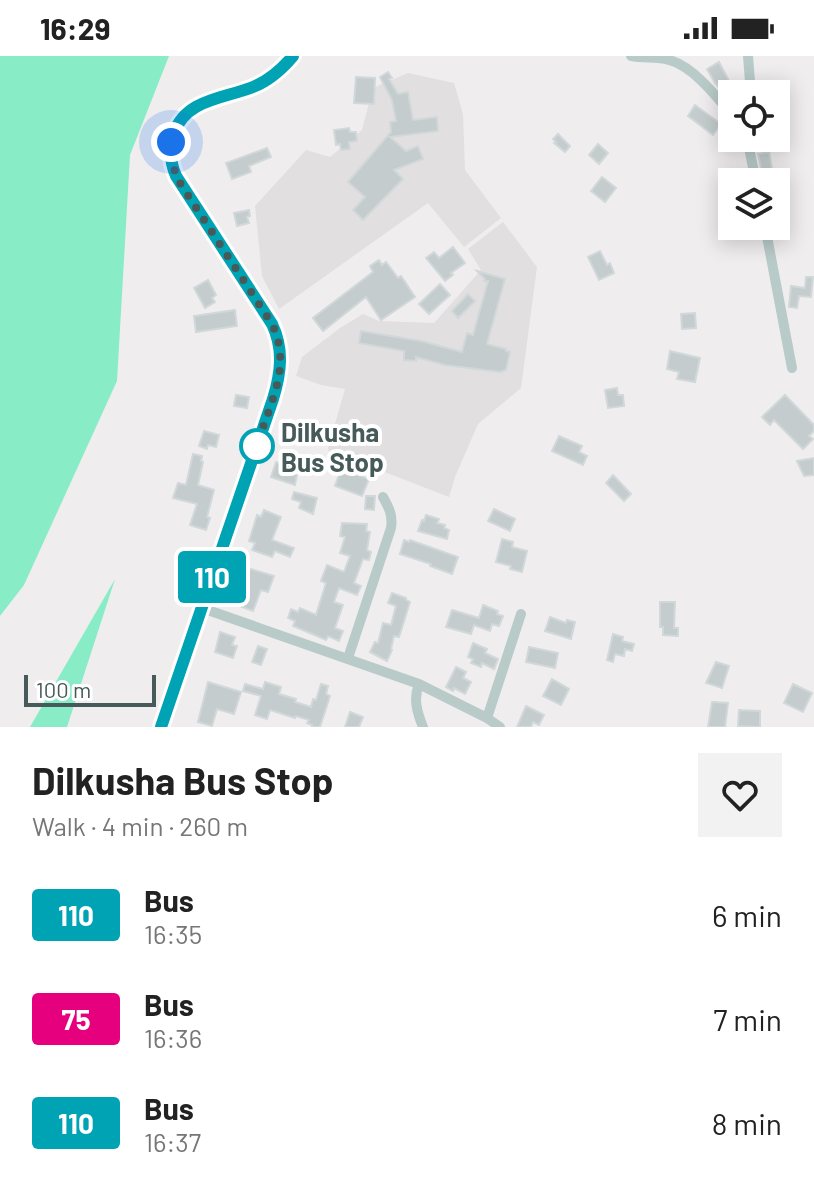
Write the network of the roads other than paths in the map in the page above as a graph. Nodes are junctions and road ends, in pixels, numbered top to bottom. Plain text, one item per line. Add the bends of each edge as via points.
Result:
1 (293, 56) edge
2 (631, 56) edge
3 (748, 56) edge
4 (750, 80) edge
5 (718, 99) edge
6 (768, 240) edge
7 (792, 368) dead end
8 (383, 497) dead end
9 (202, 608) junction
10 (521, 614) dead end
11 (348, 658) junction
12 (419, 684) junction
13 (487, 718) junction
14 (161, 727) edge
15 (423, 727) edge
16 (500, 727) edge

1 - 9 main road via 255,86 188,111 171,142 180,183 272,324 281,351 273,399
2 - 5 street via 681,65
3 - 4 street
6 - 7 street
8 - 11 street via 391,528
9 - 11 street
9 - 14 main road
10 - 13 street
11 - 12 street
12 - 13 street
12 - 15 street via 415,694
13 - 16 street

